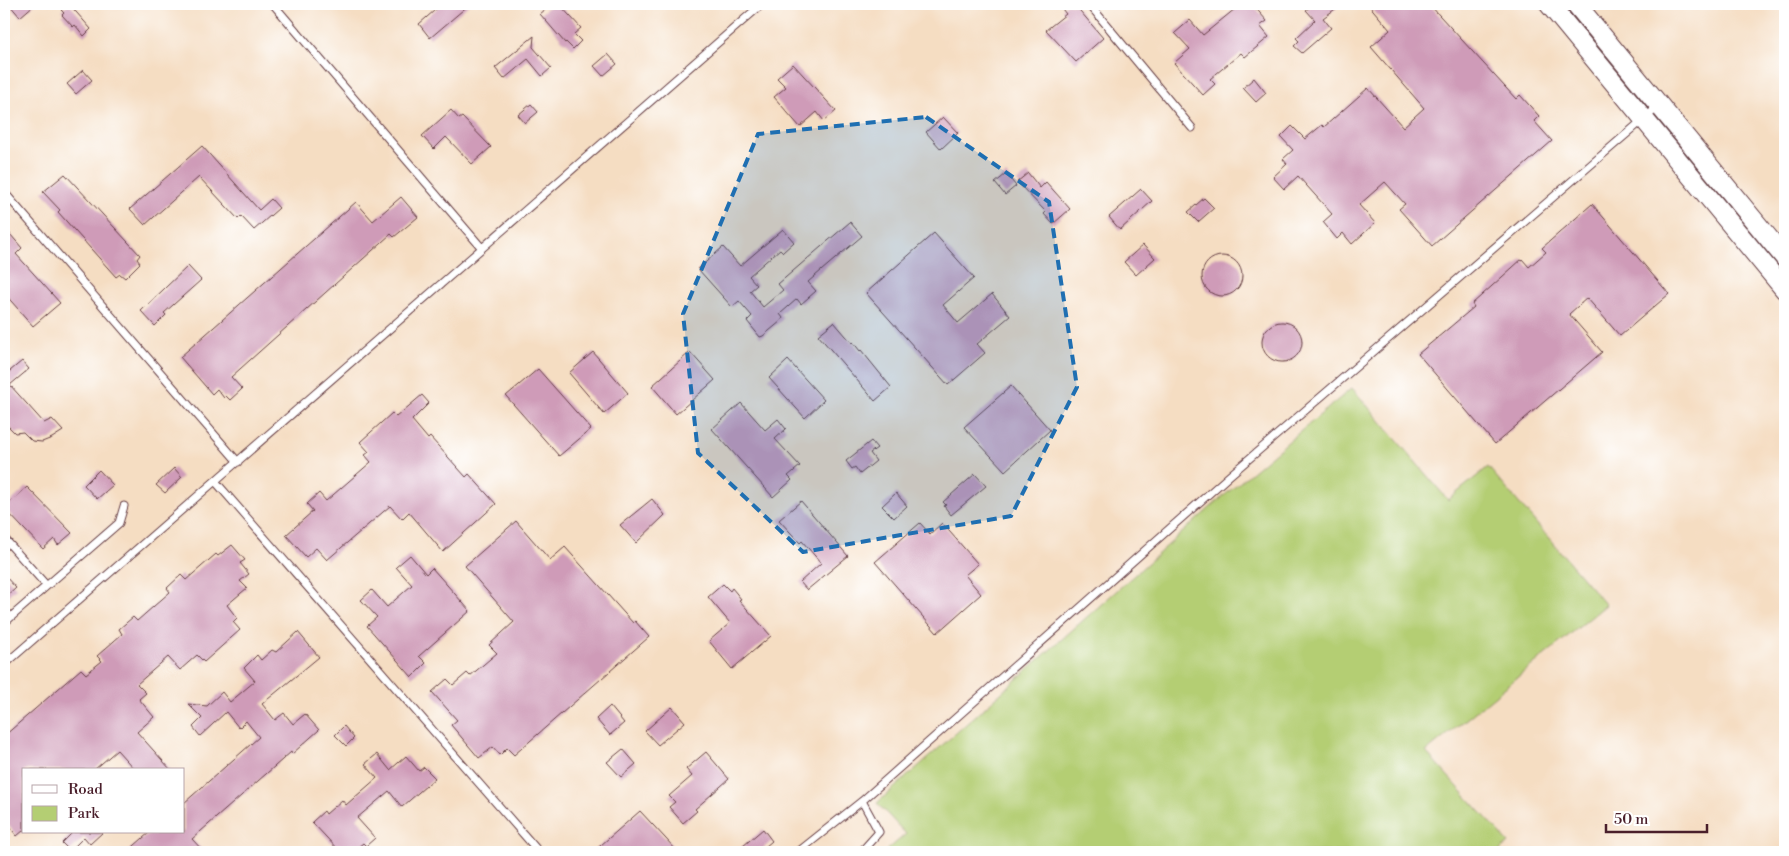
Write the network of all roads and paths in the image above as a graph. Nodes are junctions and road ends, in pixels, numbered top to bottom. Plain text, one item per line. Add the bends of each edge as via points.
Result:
1 (273, 4) edge
2 (762, 4) edge
3 (1089, 4) edge
4 (1549, 4) edge
5 (1576, 4) edge
6 (1659, 106) junction
7 (1644, 119) junction
8 (1192, 128) dead end
9 (4, 192) edge
10 (481, 247) junction
11 (1785, 258) edge
12 (1785, 290) edge
13 (238, 462) junction
14 (215, 481) junction
15 (124, 506) dead end
16 (4, 538) edge
17 (46, 585) junction
18 (4, 624) edge
19 (4, 665) edge
20 (862, 801) junction
21 (539, 852) edge
22 (798, 852) edge
23 (861, 852) edge

1 - 10 lane
2 - 10 lane
3 - 8 lane
4 - 7 street
5 - 6 street
6 - 7 lane
6 - 11 street
7 - 12 street
7 - 20 lane via 1228,476
9 - 13 lane
10 - 13 lane
13 - 14 lane
14 - 19 lane
14 - 21 lane
15 - 17 lane via 119,523
16 - 17 lane
17 - 18 lane
20 - 22 lane
20 - 23 lane via 879,832

